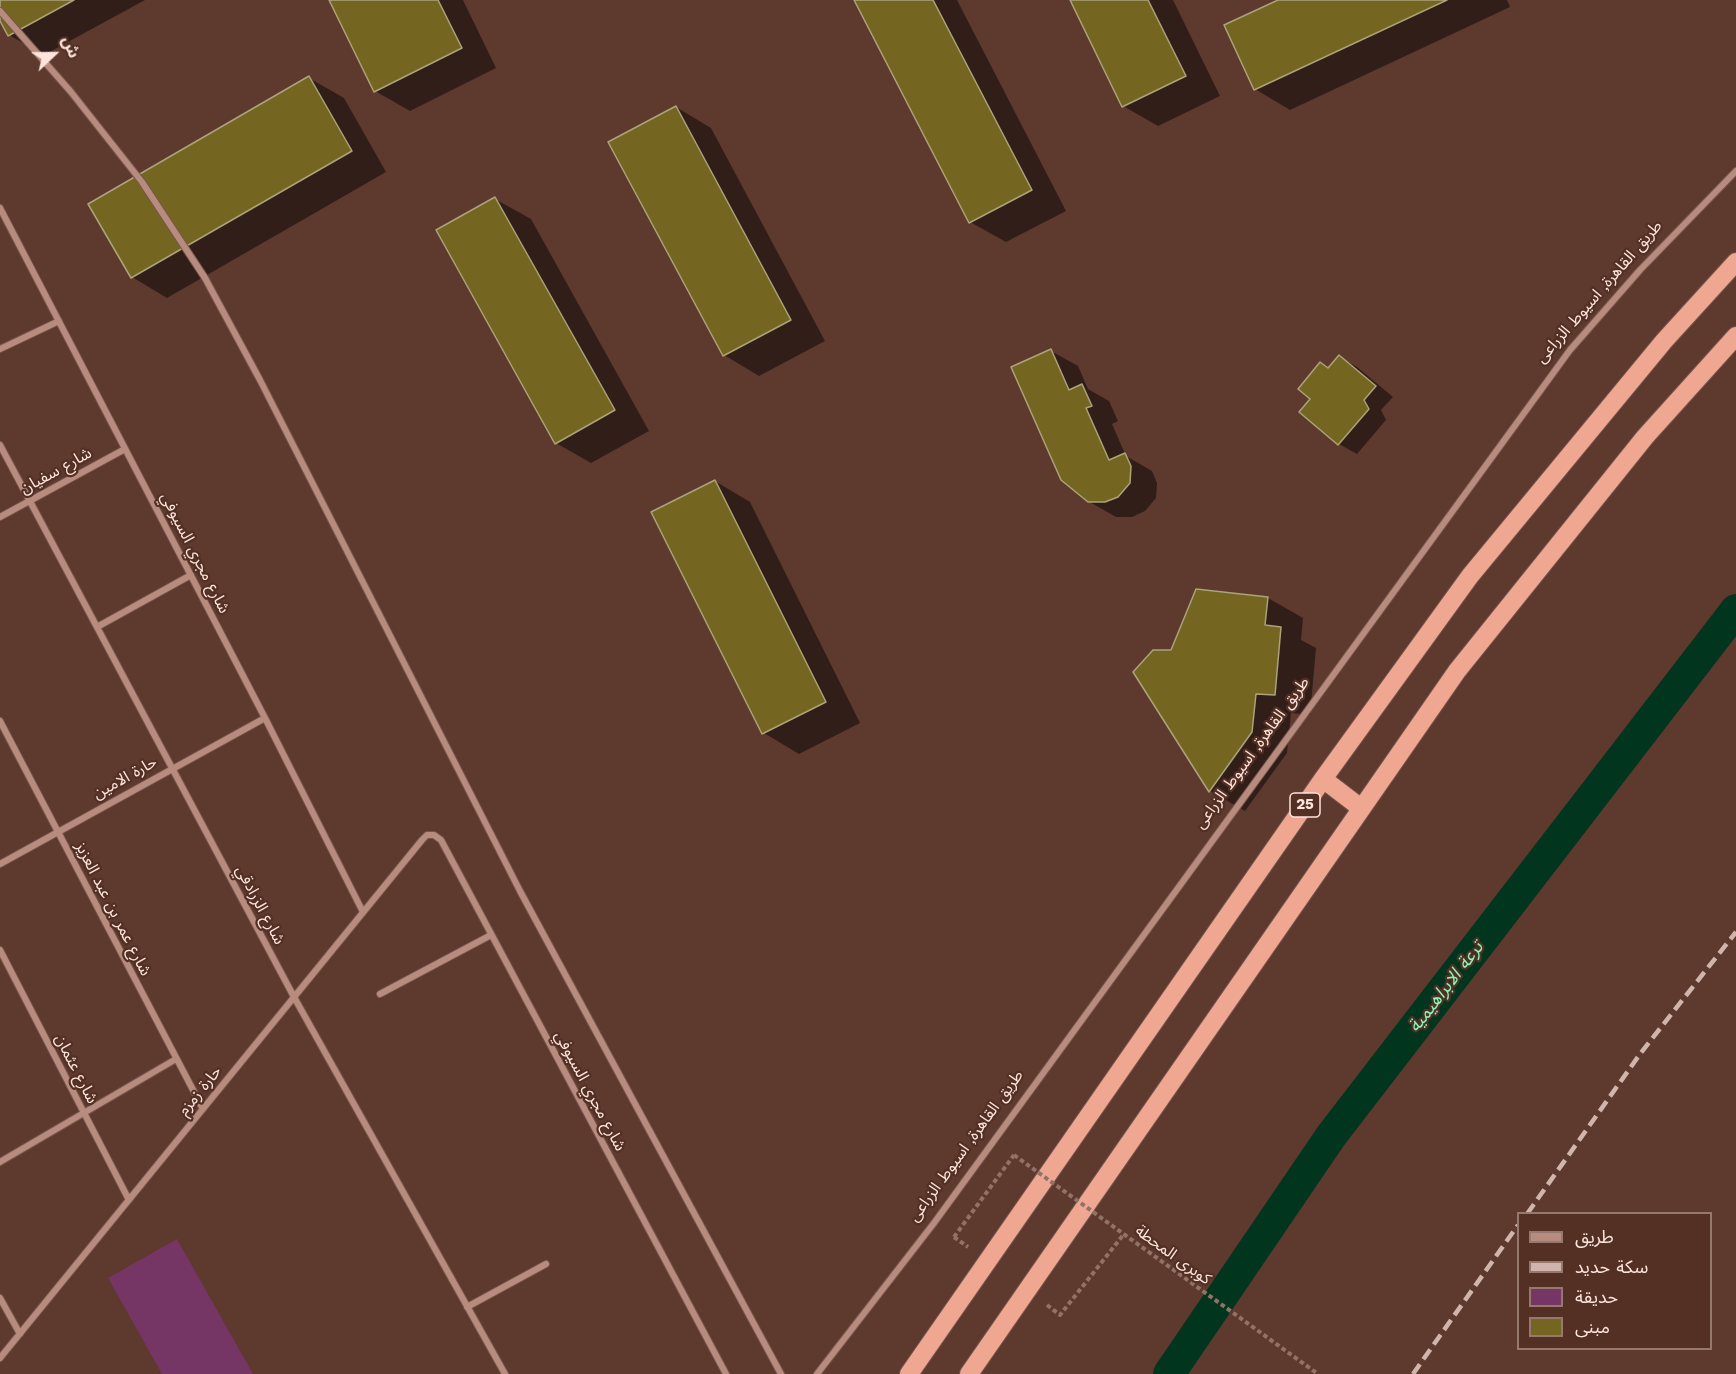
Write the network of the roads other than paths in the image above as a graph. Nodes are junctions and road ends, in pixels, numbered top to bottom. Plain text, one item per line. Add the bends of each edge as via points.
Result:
1 (0, 11) edge
2 (1736, 171) edge
3 (0, 208) edge
4 (1736, 262) edge
5 (59, 321) junction
6 (1736, 336) edge
7 (0, 350) edge
8 (0, 445) edge
9 (125, 449) junction
10 (30, 501) junction
11 (0, 517) edge
12 (192, 576) junction
13 (97, 627) junction
14 (265, 718) junction
15 (0, 721) edge
16 (171, 767) junction
17 (1323, 779) junction
18 (1361, 808) junction
19 (58, 831) junction
20 (422, 840) joint
21 (0, 864) edge
22 (363, 912) junction
23 (491, 935) junction
24 (0, 950) edge
25 (380, 994) dead end
26 (294, 997) junction
27 (176, 1059) junction
28 (203, 1108) junction
29 (84, 1113) junction
30 (0, 1162) edge
31 (129, 1200) junction
32 (546, 1264) dead end
33 (0, 1298) edge
34 (467, 1307) junction
35 (20, 1334) junction
36 (0, 1359) edge
37 (505, 1374) edge
38 (726, 1374) edge
39 (781, 1374) edge
40 (817, 1374) edge
41 (909, 1374) edge
42 (969, 1374) edge

1 - 39 street via 142,182 205,279 520,891
2 - 40 street, طريق القاهرة, اسيوط الزراعى via 1640,270 1570,350 934,1222
3 - 5 street, شارع مجري السيوفي
4 - 17 highway, 25 via 1664,341 1470,576
5 - 7 street
5 - 9 street, شارع مجري السيوفي
6 - 18 highway via 1645,437 1542,562 1457,671
8 - 10 street, شارع الزرادقي
9 - 10 street, شارع سفيان
9 - 12 street, شارع مجري السيوفي
10 - 11 street, شارع سفيان
10 - 13 street, شارع الزرادقي
12 - 13 street
12 - 14 street, شارع مجري السيوفي
13 - 16 street, شارع الزرادقي
14 - 16 street, حارة الامين
14 - 22 street, شارع مجري السيوفي
15 - 19 street, شارع عمر بن عبد العزيز
16 - 19 street, حارة الامين
16 - 26 street, شارع الزرادقي
17 - 18 highway
17 - 41 highway, 25
18 - 42 highway
19 - 21 street, حارة الامين
19 - 27 street, شارع عمر بن عبد العزيز
20 - 22 street, حارة زمزم
20 - 23 street, شارع مجري السيوفي via 434,835 441,840
22 - 26 street, حارة زمزم
23 - 25 street
23 - 38 street, شارع مجري السيوفي
24 - 29 street, شارع عثمان
26 - 28 street, حارة زمزم
26 - 34 street, شارع الزرادقي
27 - 28 street, شارع عمر بن عبد العزيز
27 - 29 street
28 - 31 street, حارة زمزم
29 - 30 street
29 - 31 street, شارع عثمان
31 - 35 street, حارة زمزم
32 - 34 street
33 - 35 street
34 - 37 street, شارع الزرادقي
35 - 36 street, حارة زمزم

